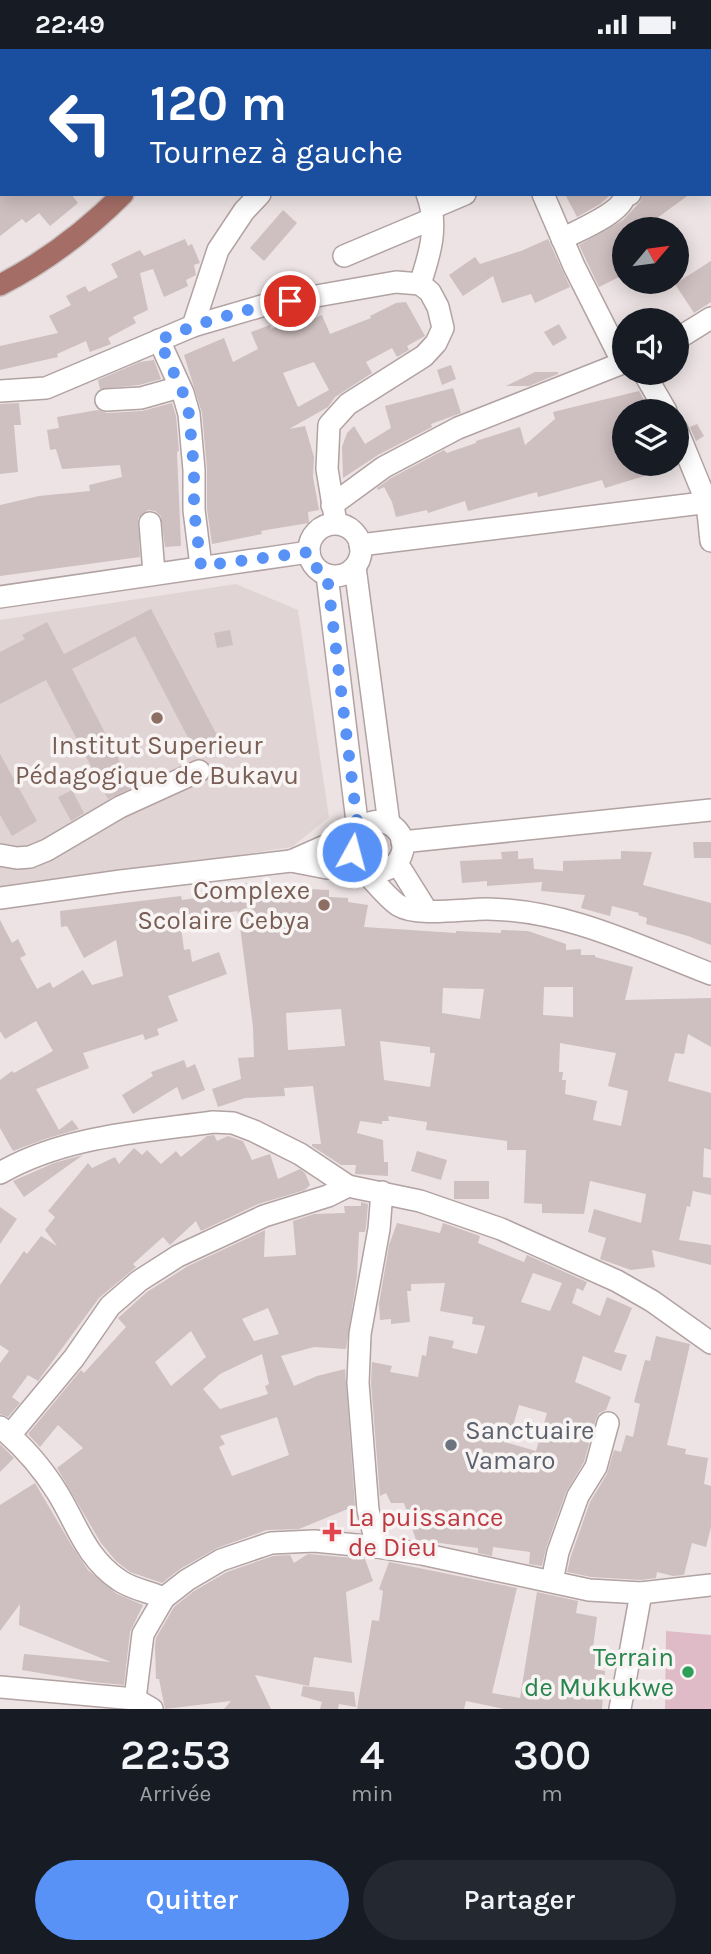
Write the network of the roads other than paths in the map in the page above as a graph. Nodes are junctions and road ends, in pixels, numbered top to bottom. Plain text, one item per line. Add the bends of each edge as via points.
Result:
1 (121, 196) edge
2 (258, 196) edge
3 (460, 196) edge
4 (544, 196) edge
5 (626, 196) edge
6 (430, 207) edge
7 (562, 239) junction
8 (344, 255) dead end
9 (420, 284) junction
10 (0, 285) edge
11 (711, 318) edge
12 (193, 326) junction
13 (689, 332) edge
14 (612, 339) edge
15 (159, 340) junction
16 (612, 368) edge
17 (180, 387) junction
18 (0, 391) edge
19 (106, 400) dead end
20 (689, 457) edge
21 (709, 502) edge
22 (334, 514) junction
23 (150, 523) dead end
24 (711, 541) edge
25 (360, 545) junction
26 (309, 552) junction
27 (201, 566) junction
28 (355, 567) junction
29 (154, 573) junction
30 (327, 575) junction
31 (0, 597) edge
32 (199, 771) dead end
33 (711, 810) edge
34 (389, 824) junction
35 (355, 835) junction
36 (402, 842) junction
37 (0, 855) edge
38 (30, 857) junction
39 (292, 861) junction
40 (397, 863) junction
41 (362, 867) junction
42 (36, 894) junction
43 (0, 898) edge
44 (427, 911) junction
45 (711, 974) edge
46 (0, 1173) edge
47 (348, 1186) junction
48 (382, 1192) junction
49 (711, 1343) edge
50 (608, 1423) dead end
51 (5, 1431) edge
52 (377, 1547) junction
53 (552, 1581) junction
54 (711, 1585) edge
55 (641, 1593) junction
56 (164, 1598) junction
57 (0, 1688) edge
58 (143, 1704) edge
59 (620, 1709) edge

1 - 10 main road via 62,249
2 - 12 street via 218,250
3 - 6 street
4 - 7 street
5 - 7 street via 615,211
6 - 8 street
6 - 9 street via 432,243
7 - 14 street
9 - 12 street via 396,282 265,305
9 - 22 street via 438,307 443,328 424,356 348,404 329,425 327,469
11 - 13 street
12 - 15 street
15 - 17 street
15 - 18 street via 46,387
16 - 22 street via 458,428 384,467
17 - 19 street via 141,398
17 - 27 street via 189,414
20 - 21 street
21 - 24 street
21 - 25 street
22 - 25 street via 353,531
22 - 26 street via 312,537
23 - 29 street
25 - 28 street
26 - 27 street
26 - 30 street via 314,566
27 - 29 street
28 - 30 street via 342,575
28 - 34 street
29 - 31 street
30 - 35 street
32 - 38 street via 120,807
33 - 36 street
34 - 35 street via 367,824
34 - 36 street
35 - 39 street
35 - 41 street via 352,852
36 - 40 street
37 - 38 street
38 - 42 street
39 - 41 street via 327,868
39 - 42 street
40 - 41 street via 377,873
40 - 44 street
41 - 44 street via 397,905 412,912
42 - 43 street
44 - 45 street via 536,912 583,924
46 - 47 street via 50,1149 223,1122 254,1131 300,1154
47 - 48 street
47 - 51 street via 264,1216 178,1256 139,1281 110,1305 74,1358
48 - 49 street via 501,1229 617,1281
48 - 52 street via 360,1334 358,1383 367,1499
50 - 53 street via 596,1467 578,1496 558,1552
51 - 56 street via 56,1491 84,1545 102,1567 121,1582
52 - 53 street
52 - 56 street via 314,1541 271,1543 221,1560
53 - 55 street via 589,1590
54 - 55 street
55 - 59 street
56 - 58 street via 143,1634
57 - 58 street

